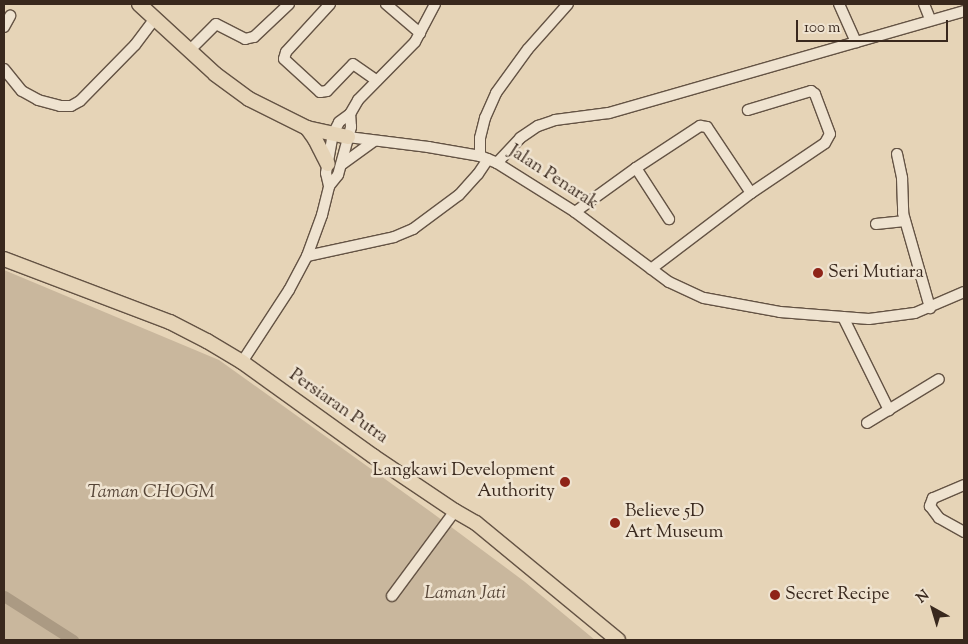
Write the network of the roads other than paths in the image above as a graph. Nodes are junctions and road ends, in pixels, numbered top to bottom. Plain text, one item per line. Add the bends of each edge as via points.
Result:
1 (139, 4) edge
2 (289, 4) edge
3 (330, 4) edge
4 (386, 4) edge
5 (435, 4) edge
6 (568, 4) edge
7 (839, 4) edge
8 (924, 4) edge
9 (964, 11) edge
10 (10, 16) dead end
11 (155, 18) junction
12 (930, 19) junction
13 (4, 27) edge
14 (420, 33) junction
15 (856, 42) junction
16 (188, 51) junction
17 (4, 69) edge
18 (377, 81) junction
19 (748, 110) dead end
20 (350, 114) junction
21 (307, 128) junction
22 (333, 134) junction
23 (348, 137) junction
24 (374, 141) junction
25 (896, 154) dead end
26 (488, 159) junction
27 (334, 164) junction
28 (636, 168) junction
29 (752, 193) junction
30 (576, 212) junction
31 (669, 219) dead end
32 (905, 221) junction
33 (876, 224) dead end
34 (307, 256) junction
35 (4, 258) edge
36 (652, 269) junction
37 (964, 292) edge
38 (930, 308) junction
39 (843, 317) junction
40 (242, 362) junction
41 (939, 379) dead end
42 (889, 410) junction
43 (867, 423) dead end
44 (964, 485) edge
45 (455, 511) junction
46 (964, 532) edge
47 (392, 596) dead end
48 (618, 640) edge

1 - 11 main road, Jalan Penarak
2 - 16 street via 254,37 245,39 216,24
3 - 18 street via 286,52 284,59 320,92 327,91 353,64
4 - 14 street
5 - 14 street
6 - 26 street via 528,49 496,93 481,131
7 - 15 street
8 - 12 street
9 - 12 street
10 - 13 street
11 - 16 main road, Jalan Penarak
11 - 17 street via 135,45 72,106 38,100 22,90
12 - 15 street
14 - 18 street
15 - 26 street via 609,113 556,120 538,126
16 - 21 main road, Jalan Penarak via 232,88
18 - 20 street via 358,100
19 - 29 street via 811,91 830,134 825,143
20 - 22 street via 339,122
20 - 23 street
21 - 22 main road, Jalan Penarak
21 - 27 main road
22 - 23 main road, Jalan Penarak
22 - 27 street
23 - 24 street, Jalan Penarak
23 - 27 street
24 - 26 street, Jalan Penarak
24 - 27 street
25 - 32 street via 902,178
26 - 30 street, Jalan Penarak
26 - 34 street via 459,195 413,229 394,237
27 - 34 street via 326,173 328,186 322,214
28 - 29 street via 704,126
28 - 30 street
28 - 31 street
29 - 36 street
30 - 36 street, Jalan Penarak
32 - 33 street
32 - 38 street
34 - 40 street
35 - 40 main road, Persiaran Putra via 170,322
36 - 39 street, Jalan Penarak via 680,288 704,298 780,312
37 - 38 street, Jalan Penarak
38 - 39 street, Jalan Penarak via 915,314 869,319
39 - 42 street
40 - 45 main road, Persiaran Putra
41 - 42 street
42 - 43 street
44 - 46 street via 933,498 930,506 938,518
45 - 47 street
45 - 48 main road, Persiaran Putra via 476,523

